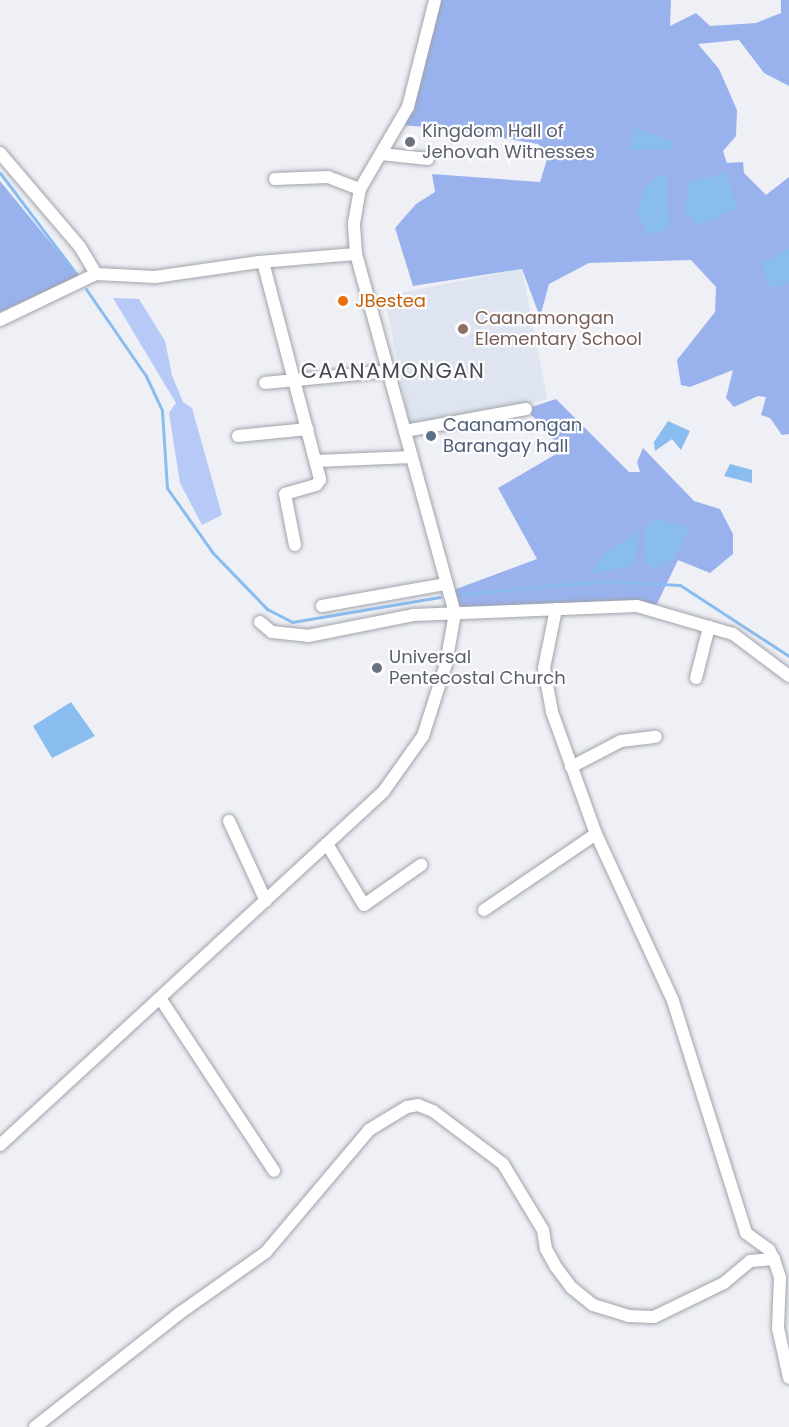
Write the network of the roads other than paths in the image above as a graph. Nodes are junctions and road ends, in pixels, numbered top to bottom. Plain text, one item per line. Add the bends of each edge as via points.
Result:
1 (435, 0) edge
2 (0, 153) edge
3 (381, 154) junction
4 (428, 159) dead end
5 (275, 179) dead end
6 (360, 189) junction
7 (356, 254) junction
8 (263, 262) junction
9 (96, 274) junction
10 (0, 320) edge
11 (389, 371) junction
12 (296, 380) junction
13 (265, 383) dead end
14 (526, 409) dead end
15 (308, 429) junction
16 (405, 431) junction
17 (238, 436) dead end
18 (412, 457) junction
19 (316, 461) junction
20 (295, 545) dead end
21 (446, 584) junction
22 (322, 606) dead end
23 (556, 609) junction
24 (455, 613) junction
25 (260, 622) dead end
26 (709, 627) junction
27 (789, 676) edge
28 (696, 678) dead end
29 (656, 738) dead end
30 (571, 767) junction
31 (230, 821) dead end
32 (596, 834) junction
33 (327, 844) junction
34 (421, 865) dead end
35 (266, 901) junction
36 (484, 910) dead end
37 (160, 998) junction
38 (0, 1145) edge
39 (274, 1171) dead end
40 (774, 1259) junction
41 (789, 1266) edge
42 (780, 1284) junction
43 (789, 1378) edge
44 (35, 1427) edge

1 - 3 street via 408,107
2 - 9 street via 80,247
3 - 4 street
3 - 6 street
5 - 6 street via 328,177
6 - 7 street via 354,223
7 - 8 street
7 - 11 street
8 - 9 street via 154,277
8 - 12 street
9 - 10 street
11 - 12 street
11 - 16 street
12 - 13 street
12 - 15 street
14 - 16 street
15 - 17 street
15 - 19 street
16 - 18 street
18 - 19 street
18 - 21 street
19 - 20 street via 320,483 285,494
21 - 22 street
21 - 24 street
23 - 24 street
23 - 26 street via 637,606
23 - 30 street via 546,652 545,682
24 - 25 street via 398,617 308,636 272,632
24 - 33 street via 446,664 416,749 384,792
26 - 27 street via 746,641
26 - 28 street
29 - 30 street via 621,741
30 - 32 street
31 - 35 street
32 - 36 street
32 - 40 street via 673,1001 746,1233 769,1250
33 - 34 street via 364,905
33 - 35 street
35 - 37 street
37 - 38 street
37 - 39 street
40 - 42 street
40 - 44 street via 748,1263 724,1283 654,1317 628,1316 593,1305 572,1288 556,1267 546,1249 543,1230 503,1164 433,1111 418,1105 407,1107 369,1130 266,1252 180,1313
41 - 42 street
42 - 43 street via 777,1321

